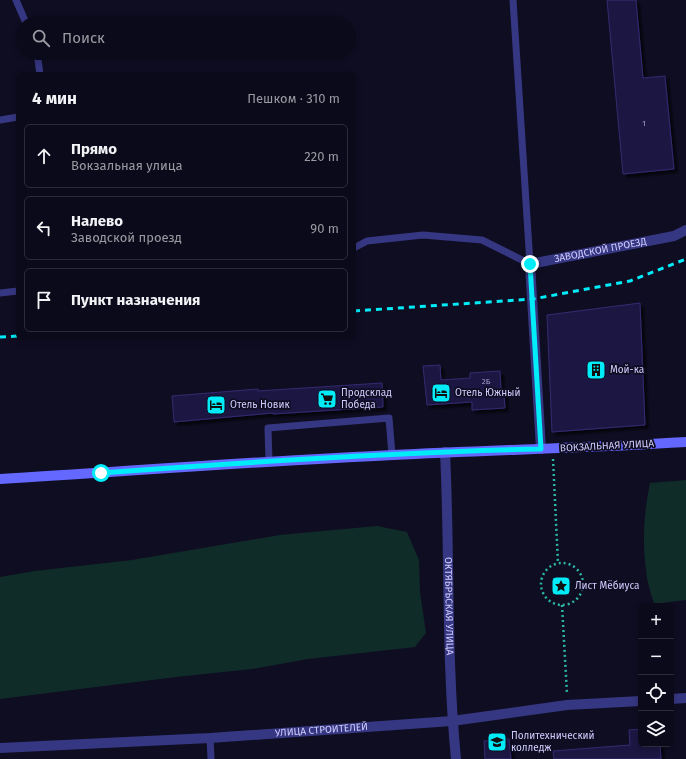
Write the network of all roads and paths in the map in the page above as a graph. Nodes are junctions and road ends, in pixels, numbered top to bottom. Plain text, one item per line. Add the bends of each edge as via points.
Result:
1 (16, 0) edge
2 (513, 0) edge
3 (23, 16) edge
4 (38, 60) edge
5 (40, 72) edge
6 (16, 118) edge
7 (0, 120) edge
8 (686, 230) edge
9 (356, 247) edge
10 (530, 264) junction
11 (16, 291) edge
12 (0, 293) edge
13 (686, 442) edge
14 (541, 449) junction
15 (552, 449) junction
16 (444, 452) junction
17 (392, 455) junction
18 (269, 461) junction
19 (0, 479) edge
20 (558, 563) junction
21 (562, 605) junction
22 (686, 698) edge
23 (674, 699) edge
24 (638, 701) edge
25 (567, 705) junction
26 (452, 721) junction
27 (210, 738) junction
28 (0, 748) edge
29 (212, 759) edge
30 (456, 759) edge

1 - 3 lane
2 - 10 lane
4 - 5 lane
6 - 7 lane
8 - 10 street, ЗАВОДСКОЙ ПРОЕЗД via 674,236
9 - 10 lane via 367,241 423,235 482,240
10 - 14 street
11 - 12 lane
13 - 15 main road, ВОКЗАЛЬНАЯ УЛИЦА
14 - 15 main road, ВОКЗАЛЬНАЯ УЛИЦА
14 - 16 main road, ВОКЗАЛЬНАЯ УЛИЦА
15 - 20 path
16 - 17 main road, ВОКЗАЛЬНАЯ УЛИЦА
16 - 26 street, ОКТЯБРЬСКАЯ УЛИЦА
17 - 18 main road, ВОКЗАЛЬНАЯ УЛИЦА
17 - 18 lane via 390,418 268,428
18 - 19 main road, ВОКЗАЛЬНАЯ УЛИЦА
20 - 21 path via 546,570 541,583 544,596 549,601
20 - 21 path via 565,563 577,569 582,581 580,595
21 - 25 path
22 - 23 street
24 - 25 street, УЛИЦА СТРОИТЕЛЕЙ
25 - 26 street, УЛИЦА СТРОИТЕЛЕЙ
26 - 27 street, УЛИЦА СТРОИТЕЛЕЙ
26 - 30 street, ОКТЯБРЬСКАЯ УЛИЦА
27 - 28 street, УЛИЦА СТРОИТЕЛЕЙ
27 - 29 lane

